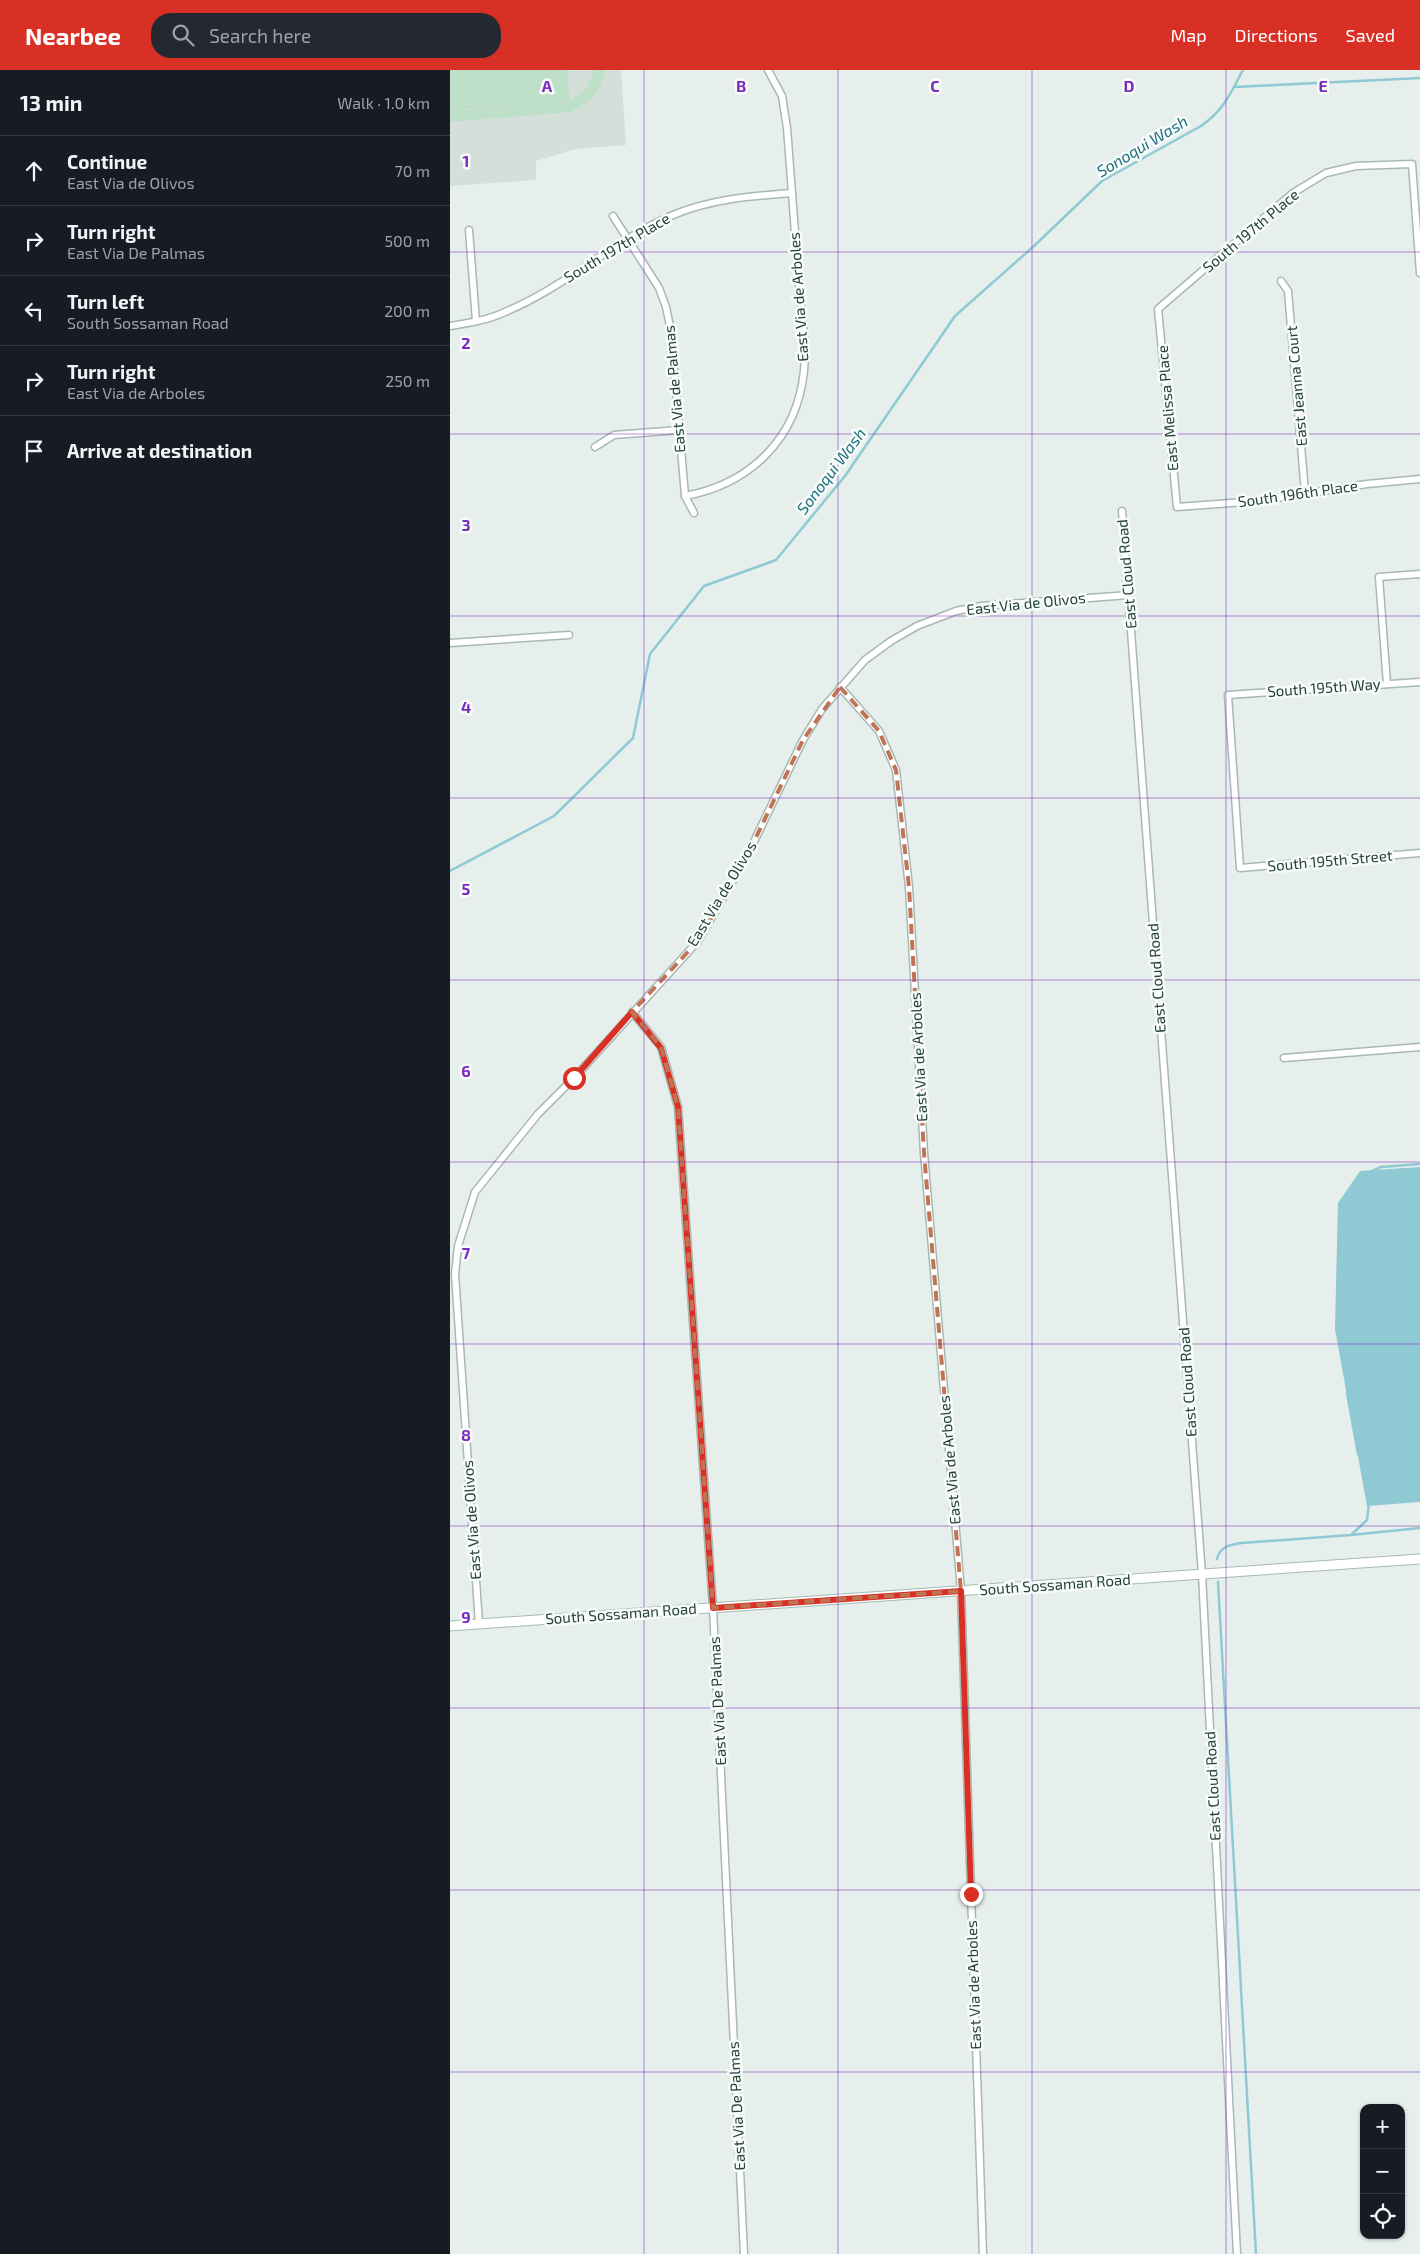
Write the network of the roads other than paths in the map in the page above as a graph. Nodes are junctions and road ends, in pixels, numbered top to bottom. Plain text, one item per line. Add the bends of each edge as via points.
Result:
1 (768, 70) edge
2 (792, 192) junction
3 (613, 216) dead end
4 (469, 230) dead end
5 (628, 239) junction
6 (1420, 273) edge
7 (1281, 281) dead end
8 (1158, 309) joint
9 (476, 321) junction
10 (450, 326) edge
11 (678, 430) junction
12 (595, 447) dead end
13 (1420, 478) edge
14 (1305, 493) junction
15 (685, 496) junction
16 (1177, 507) joint
17 (1122, 511) dead end
18 (694, 513) dead end
19 (1420, 574) edge
20 (1129, 595) junction
21 (569, 636) dead end
22 (450, 643) edge
23 (1420, 682) edge
24 (1388, 684) junction
25 (840, 687) junction
26 (1420, 853) edge
27 (1240, 868) joint
28 (632, 1012) junction
29 (1420, 1047) edge
30 (1284, 1058) dead end
31 (1420, 1559) edge
32 (1202, 1574) junction
33 (961, 1591) junction
34 (713, 1608) junction
35 (479, 1624) junction
36 (450, 1626) edge
37 (744, 2254) edge
38 (984, 2254) edge
39 (1237, 2254) edge

1 - 2 street, East Via de Arboles via 782,96
2 - 5 street, South 197th Place via 718,201 675,214
2 - 15 street, East Via de Arboles via 804,361 801,392 792,417 770,451 755,466 718,487
3 - 5 street, East Via de Palmas
4 - 9 street
5 - 9 street, South 197th Place via 526,302 492,318
5 - 11 street, East Via de Palmas via 659,288 666,307 671,331
6 - 8 street, South 197th Place via 1412,164 1356,166 1326,173 1293,193
7 - 14 street, East Jeanna Court via 1288,291
8 - 16 street, East Melissa Place
9 - 10 street, South 197th Place
11 - 12 street via 614,435
11 - 15 street, East Via de Palmas
13 - 14 street, South 196th Place
14 - 16 street, South 196th Place via 1258,501
15 - 18 street, East Via de Palmas
17 - 20 street, East Cloud Road
19 - 24 street via 1379,577
20 - 25 street, East Via de Olivos via 981,606 956,611 917,626 891,641 865,660
20 - 32 street, East Cloud Road
21 - 22 street
23 - 24 street, South 195th Way
24 - 27 street, South 195th Way via 1228,695
25 - 28 street, East Via de Olivos via 803,740 748,856 698,941
25 - 33 street, East Via de Arboles via 879,731 896,770 909,887 924,1153
26 - 27 street, South 195th Street
28 - 34 street, East Via De Palmas via 661,1048 678,1107
28 - 35 street, East Via de Olivos via 538,1114 475,1192 458,1246 455,1274
29 - 30 street
31 - 32 main road, South Sossaman Road
32 - 33 main road, South Sossaman Road
32 - 39 street, East Cloud Road
33 - 34 main road, South Sossaman Road
33 - 38 street, East Via de Arboles
34 - 35 main road, South Sossaman Road
34 - 37 street, East Via De Palmas
35 - 36 main road, South Sossaman Road

